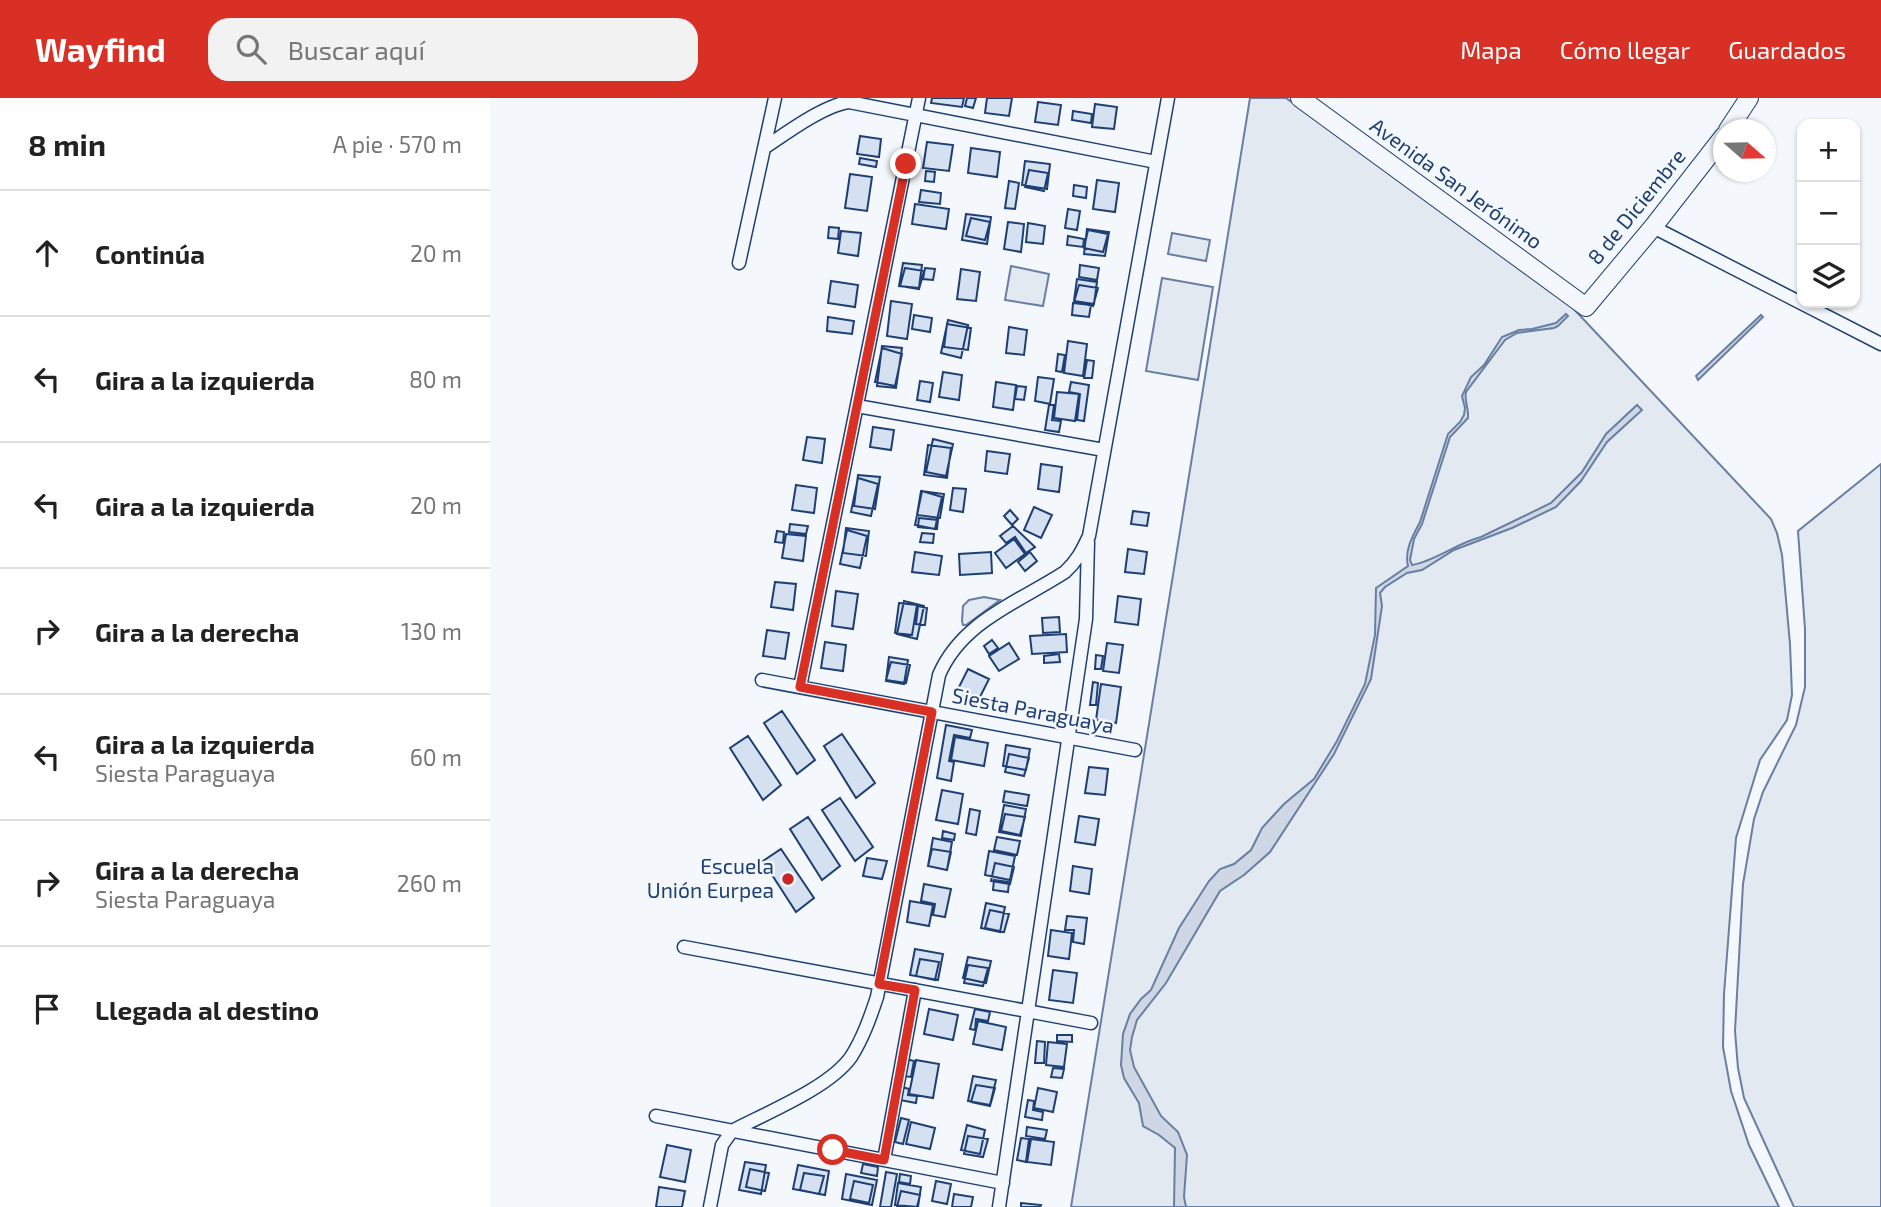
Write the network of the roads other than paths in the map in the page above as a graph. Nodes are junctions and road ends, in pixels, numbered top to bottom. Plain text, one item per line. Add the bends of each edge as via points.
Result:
1 (775, 98) edge
2 (919, 98) edge
3 (1168, 98) edge
4 (1300, 98) edge
5 (1749, 98) edge
6 (915, 115) junction
7 (1735, 119) edge
8 (764, 148) junction
9 (1713, 150) edge
10 (1156, 162) junction
11 (1653, 227) junction
12 (739, 263) dead end
13 (1586, 307) joint
14 (1881, 344) edge
15 (857, 406) junction
16 (1104, 450) junction
17 (1088, 536) junction
18 (762, 680) dead end
19 (800, 687) junction
20 (932, 712) junction
21 (1069, 738) junction
22 (1135, 750) dead end
23 (684, 947) dead end
24 (879, 984) junction
25 (915, 990) junction
26 (1028, 1011) junction
27 (1091, 1023) dead end
28 (656, 1116) dead end
29 (732, 1131) junction
30 (884, 1160) junction
31 (1003, 1183) junction
32 (710, 1207) edge
33 (999, 1207) edge

1 - 8 street
2 - 6 street
3 - 10 street
4 - 13 street, Avenida San Jerónimo
5 - 7 street
6 - 8 street via 840,103
6 - 10 street
6 - 15 street
8 - 12 street
9 - 11 street, 8 de Diciembre
10 - 16 street
11 - 13 street, 8 de Diciembre
11 - 14 street
15 - 16 street
15 - 19 street
16 - 17 street
17 - 20 street via 1075,563 1065,572 975,627 954,648 939,675
17 - 21 street via 1086,619
18 - 19 street, Siesta Paraguaya
19 - 20 street, Siesta Paraguaya
20 - 21 street, Siesta Paraguaya
20 - 24 street
21 - 22 street, Siesta Paraguaya
21 - 26 street
23 - 24 street
24 - 25 street
24 - 29 street via 866,1031 849,1059 808,1092
25 - 26 street
25 - 30 street
26 - 27 street
26 - 31 street
28 - 29 street
29 - 30 street
29 - 32 street via 722,1145
30 - 31 street
31 - 33 street

